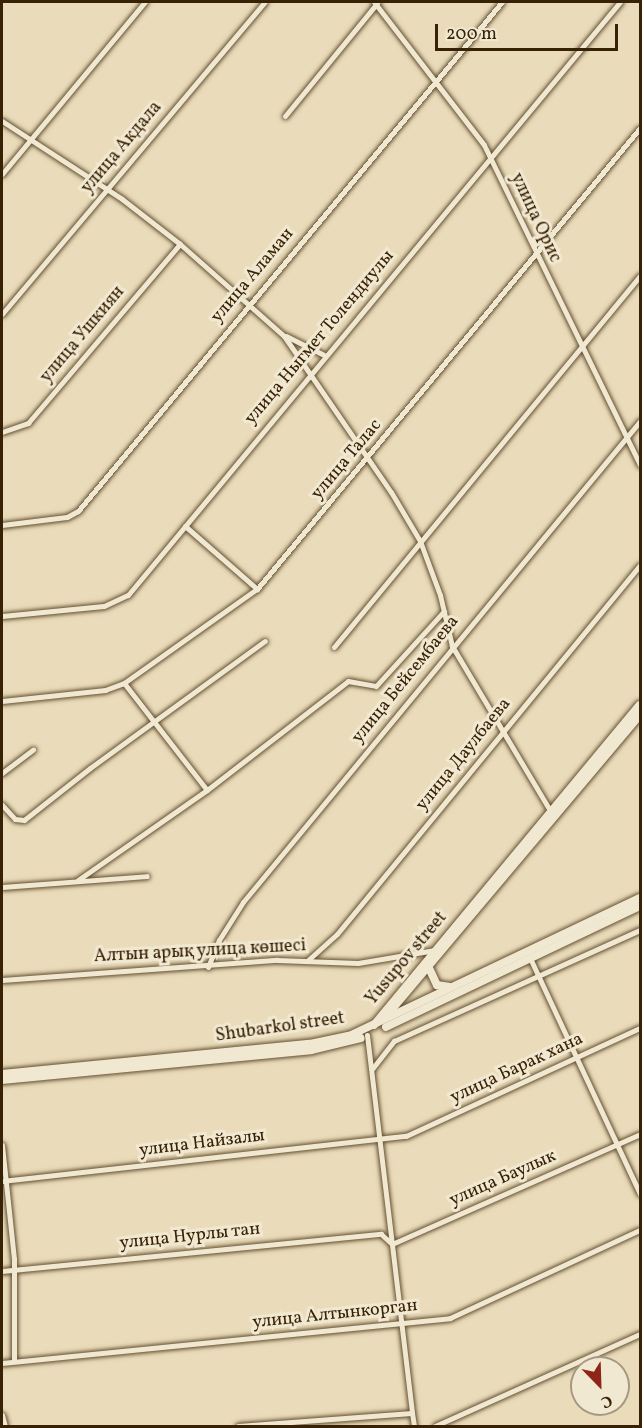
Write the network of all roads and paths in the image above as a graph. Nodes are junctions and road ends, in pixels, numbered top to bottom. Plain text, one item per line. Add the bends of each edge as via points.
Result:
1 (145, 2) edge
2 (265, 2) edge
3 (376, 2) edge
4 (502, 2) edge
5 (620, 2) edge
6 (436, 81) junction
7 (285, 116) dead end
8 (2, 121) edge
9 (640, 128) edge
10 (30, 140) junction
11 (490, 157) junction
12 (2, 174) edge
13 (108, 189) junction
14 (180, 244) junction
15 (535, 253) junction
16 (640, 276) edge
17 (250, 303) junction
18 (2, 314) edge
19 (284, 336) junction
20 (581, 347) junction
21 (324, 354) junction
22 (309, 375) junction
23 (640, 421) edge
24 (2, 432) edge
25 (627, 438) junction
26 (369, 458) junction
27 (640, 465) edge
28 (2, 525) edge
29 (185, 526) junction
30 (420, 541) junction
31 (640, 565) edge
32 (257, 590) junction
33 (444, 610) junction
34 (2, 616) edge
35 (265, 641) dead end
36 (452, 646) junction
37 (334, 647) dead end
38 (124, 683) junction
39 (2, 701) edge
40 (640, 705) edge
41 (640, 715) edge
42 (154, 723) junction
43 (501, 732) junction
44 (33, 750) dead end
45 (2, 773) edge
46 (207, 790) junction
47 (2, 805) edge
48 (552, 814) junction
49 (147, 876) dead end
50 (78, 880) junction
51 (2, 887) edge
52 (640, 898) edge
53 (640, 906) edge
54 (640, 930) edge
55 (435, 950) junction
56 (528, 955) junction
57 (307, 961) junction
58 (208, 967) junction
59 (429, 968) junction
60 (539, 978) junction
61 (2, 980) edge
62 (459, 985) junction
63 (640, 1028) edge
64 (369, 1032) junction
65 (577, 1058) junction
66 (372, 1069) junction
67 (2, 1074) edge
68 (2, 1080) edge
69 (640, 1134) edge
70 (406, 1136) joint
71 (382, 1141) junction
72 (618, 1144) junction
73 (2, 1145) edge
74 (3, 1181) edge
75 (640, 1194) edge
76 (640, 1230) edge
77 (392, 1244) junction
78 (13, 1270) junction
79 (2, 1271) edge
80 (400, 1324) junction
81 (640, 1334) edge
82 (14, 1361) junction
83 (2, 1363) edge
84 (412, 1413) junction
85 (2, 1415) edge
86 (5, 1426) edge
87 (238, 1426) edge
88 (414, 1426) edge
89 (435, 1426) edge

1 - 10 street
2 - 13 street, улица Акдала
3 - 6 street, улица Орис
3 - 7 street
4 - 6 street, улица Аламан
5 - 11 street, улица Ныгмет Толендиулы
6 - 11 street, улица Орис via 469,121
6 - 17 street, улица Аламан
8 - 10 street
9 - 15 street, улица Талас
10 - 12 street
10 - 13 street
11 - 15 street, улица Орис
11 - 21 street, улица Ныгмет Толендиулы
13 - 14 street
13 - 18 street, улица Акдала
14 - 17 street
14 - 24 street, улица Ушкиян via 28,423
15 - 20 street, улица Орис
15 - 26 street, улица Талас
16 - 20 street
17 - 19 street
17 - 28 street, улица Аламан via 78,510 67,517
19 - 21 street
19 - 22 street
20 - 25 street, улица Орис
20 - 30 street
21 - 22 street, улица Ныгмет Толендиулы
22 - 26 street
22 - 29 street, улица Ныгмет Толендиулы
23 - 25 street, улица Бейсембаева
25 - 27 street, улица Орис
25 - 36 street, улица Бейсембаева
26 - 30 street
26 - 32 street, улица Талас
29 - 32 street
29 - 34 street, улица Ныгмет Толендиулы via 118,602
30 - 33 street
30 - 37 street
31 - 43 street, улица Даулбаева
32 - 38 street, улица Талас
33 - 36 street
33 - 46 street via 376,686 348,681
35 - 42 street
36 - 43 street
36 - 58 street, улица Бейсембаева via 243,902 219,940
38 - 39 street, улица Талас via 105,690
38 - 42 street
40 - 48 street, Yusupov street
41 - 48 street, Yusupov street
42 - 46 street
42 - 47 street via 24,820 15,819
43 - 48 street
43 - 57 street, улица Даулбаева via 337,934
44 - 45 street
46 - 50 street
48 - 55 street, Yusupov street
48 - 59 street, Yusupov street
49 - 50 street
50 - 51 street
52 - 56 street, Shubarkol street
53 - 56 street, Shubarkol street
54 - 60 street
55 - 57 street, Алтын арық улица көшесі via 358,963
55 - 64 street, Yusupov street
56 - 60 street
56 - 62 street, Shubarkol street
56 - 64 street, Shubarkol street
57 - 58 street, Алтын арық улица көшесі
58 - 61 street, Алтын арық улица көшесі via 112,970
59 - 62 street via 437,985
59 - 64 street, Yusupov street via 399,1005
60 - 65 street
60 - 66 street via 394,1041
62 - 64 street, Shubarkol street
63 - 65 street, улица Барак хана
64 - 66 street
64 - 67 street, Shubarkol street via 310,1044
64 - 68 street, Shubarkol street via 311,1050
65 - 70 street, улица Барак хана
65 - 72 street
66 - 71 street
69 - 72 street, улица Баулык
70 - 71 street, улица Найзалы
71 - 74 street, улица Найзалы via 28,1175
71 - 77 street
72 - 75 street
72 - 77 street, улица Баулык
73 - 74 street
74 - 78 street
76 - 80 street, улица Алтынкорган via 450,1318
77 - 78 street, улица Нурлы тан via 381,1234
77 - 80 street
78 - 79 street, улица Нурлы тан
78 - 82 street
80 - 82 street, улица Алтынкорган
80 - 84 street
81 - 89 street
82 - 83 street, улица Алтынкорган
84 - 87 street
84 - 88 street
85 - 86 street

